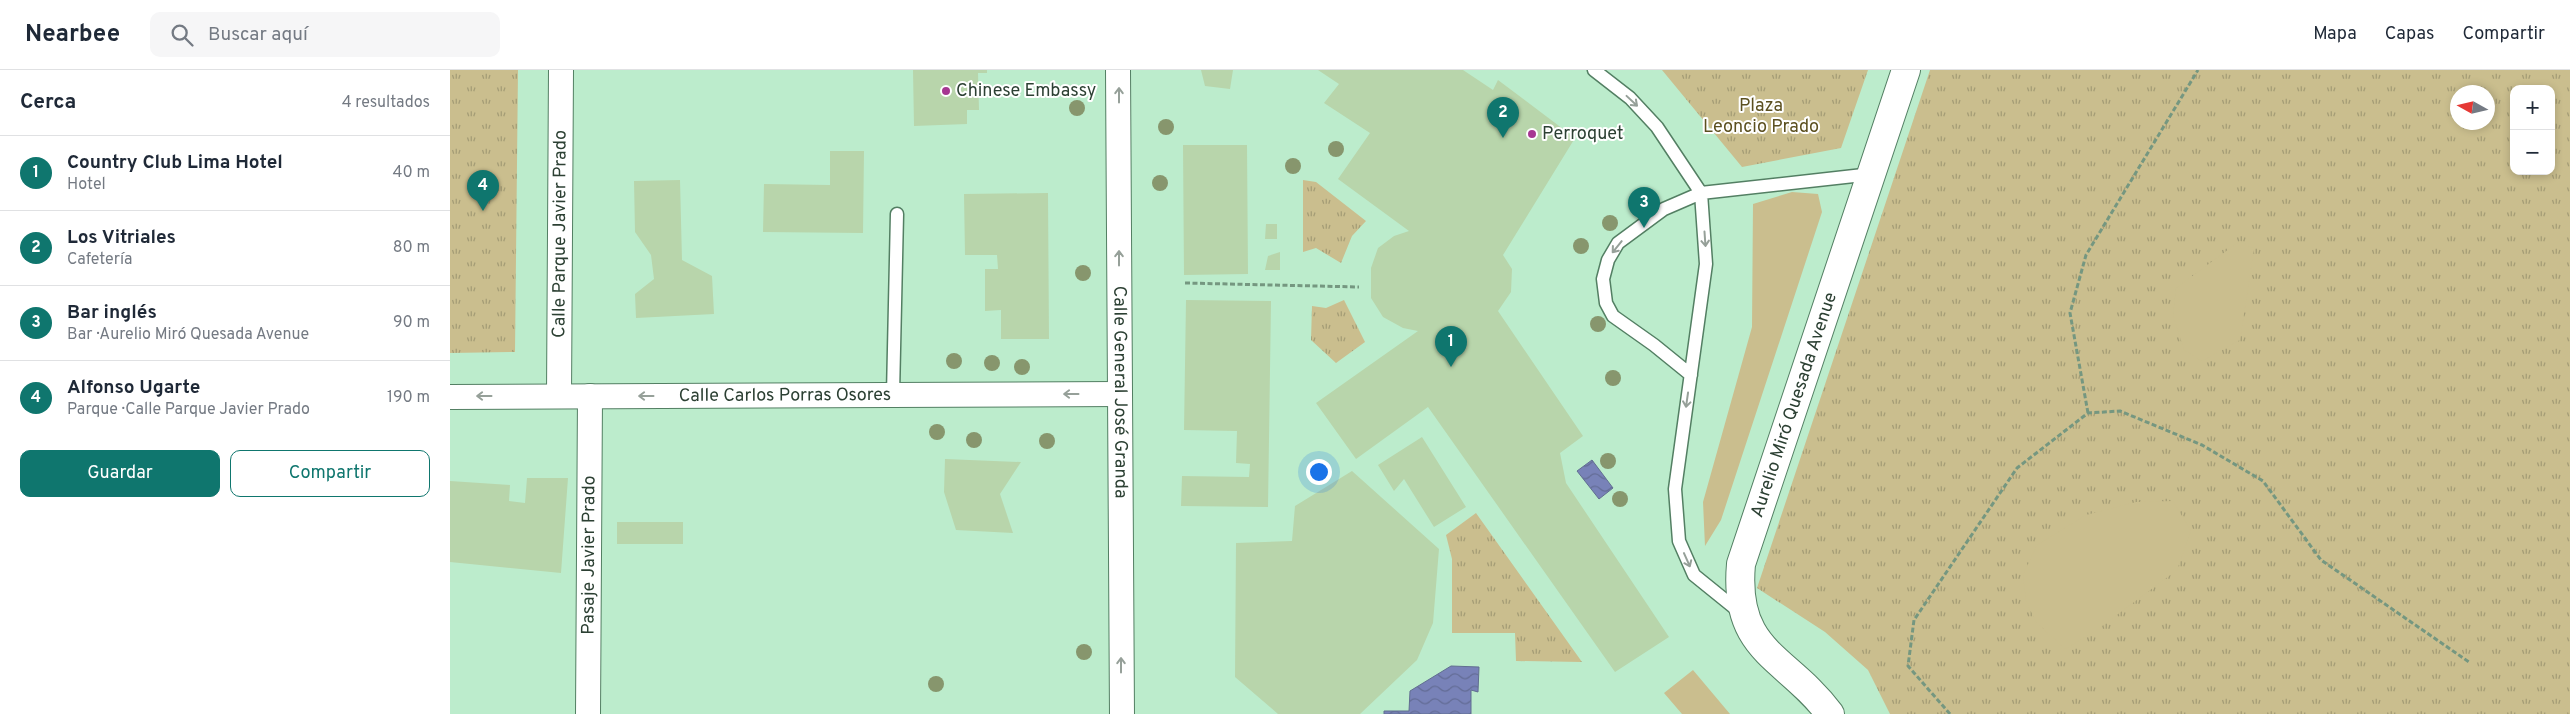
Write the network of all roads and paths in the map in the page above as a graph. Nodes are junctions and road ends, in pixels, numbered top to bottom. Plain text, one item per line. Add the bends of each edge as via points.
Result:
1 (561, 70) edge
2 (1118, 70) edge
3 (1594, 70) edge
4 (1906, 70) edge
5 (2198, 70) edge
6 (1872, 174) junction
7 (1701, 193) junction
8 (897, 214) dead end
9 (1186, 283) dead end
10 (1359, 287) dead end
11 (1691, 375) junction
12 (892, 394) junction
13 (1120, 394) junction
14 (450, 396) edge
15 (559, 396) junction
16 (590, 396) junction
17 (2088, 413) junction
18 (1744, 616) junction
19 (2469, 662) dead end
20 (588, 714) edge
21 (1122, 714) edge
22 (1830, 714) edge
23 (1950, 714) edge

1 - 15 street, Calle Parque Javier Prado
13 -> 2 street, Calle General José Granda
3 -> 7 lane via 1630,98 1658,127
4 - 6 main road, Aurelio Miró Quesada Avenue
5 - 17 path via 2086,256 2070,313
6 - 7 lane
6 - 18 main road, Aurelio Miró Quesada Avenue via 1742,564 1739,590
7 -> 11 lane via 1706,264
7 -> 11 lane via 1664,208 1618,243 1608,260 1603,279 1606,303 1613,316
8 - 12 lane
9 - 10 path
11 -> 18 lane via 1675,489 1679,541 1694,575
13 -> 12 street, Calle Carlos Porras Osores
12 -> 16 street, Calle Carlos Porras Osores
21 -> 13 street, Calle General José Granda
15 -> 14 street, Calle Carlos Porras Osores
15 - 16 street, Calle Carlos Porras Osores
16 - 20 street, Pasaje Javier Prado
17 - 19 path via 2120,411 2202,445 2263,481 2321,560
17 - 23 path via 2017,468 1914,620 1908,666
18 - 22 main road, Aurelio Miró Quesada Avenue via 1768,655

